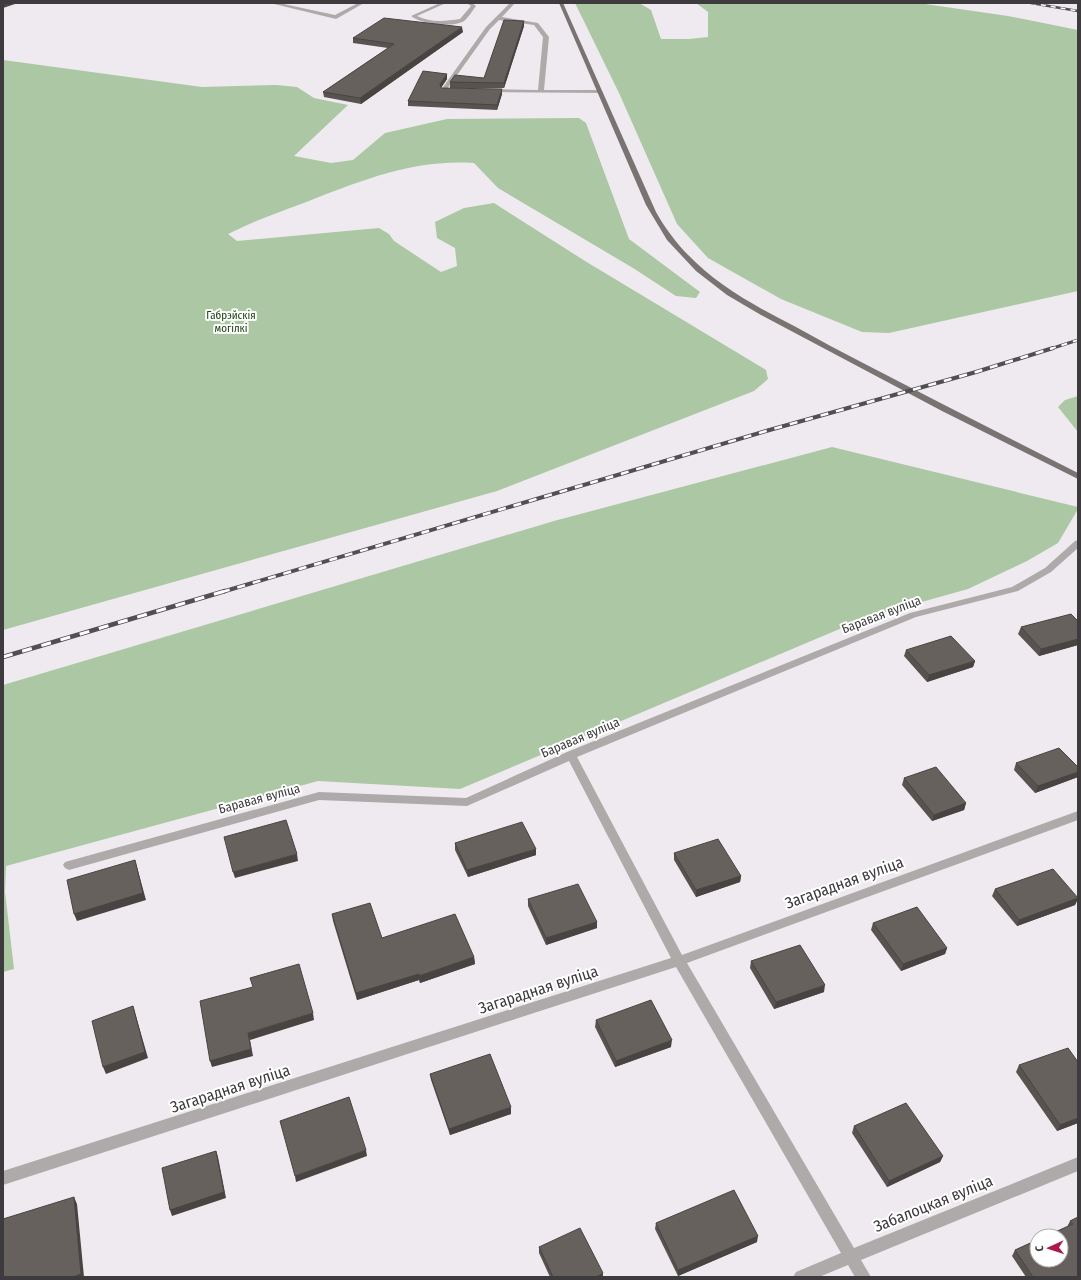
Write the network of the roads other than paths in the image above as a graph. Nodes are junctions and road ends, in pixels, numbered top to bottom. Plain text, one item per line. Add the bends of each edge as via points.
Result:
1 (272, 3) edge
2 (362, 3) edge
3 (444, 3) edge
4 (469, 3) edge
5 (513, 3) edge
6 (561, 3) edge
7 (497, 18) junction
8 (458, 91) edge
9 (481, 91) edge
10 (541, 92) junction
11 (599, 92) junction
12 (1078, 476) edge
13 (1078, 543) edge
14 (571, 755) junction
15 (1078, 815) edge
16 (69, 865) dead end
17 (679, 961) junction
18 (1078, 1164) edge
19 (3, 1178) edge
20 (852, 1256) junction
21 (801, 1277) edge
22 (863, 1277) edge

1 - 2 street via 336,17
3 - 4 street via 413,16 420,20 440,23 462,20 474,6
5 - 7 street
6 - 11 main road
7 - 8 street via 443,91
7 - 10 street via 536,24 546,37
9 - 10 street
10 - 11 street
11 - 12 main road via 662,230 685,258 704,274 750,305 907,391
13 - 14 street, Баравая вуліца via 1048,570 1015,589 913,615
14 - 16 street, Баравая вуліца via 467,802 319,796
14 - 17 street
15 - 17 street, Загарадная вуліца
17 - 19 street, Загарадная вуліца
17 - 20 street
18 - 20 street, Забалоцкая вуліца
20 - 21 street, Забалоцкая вуліца
20 - 22 street

